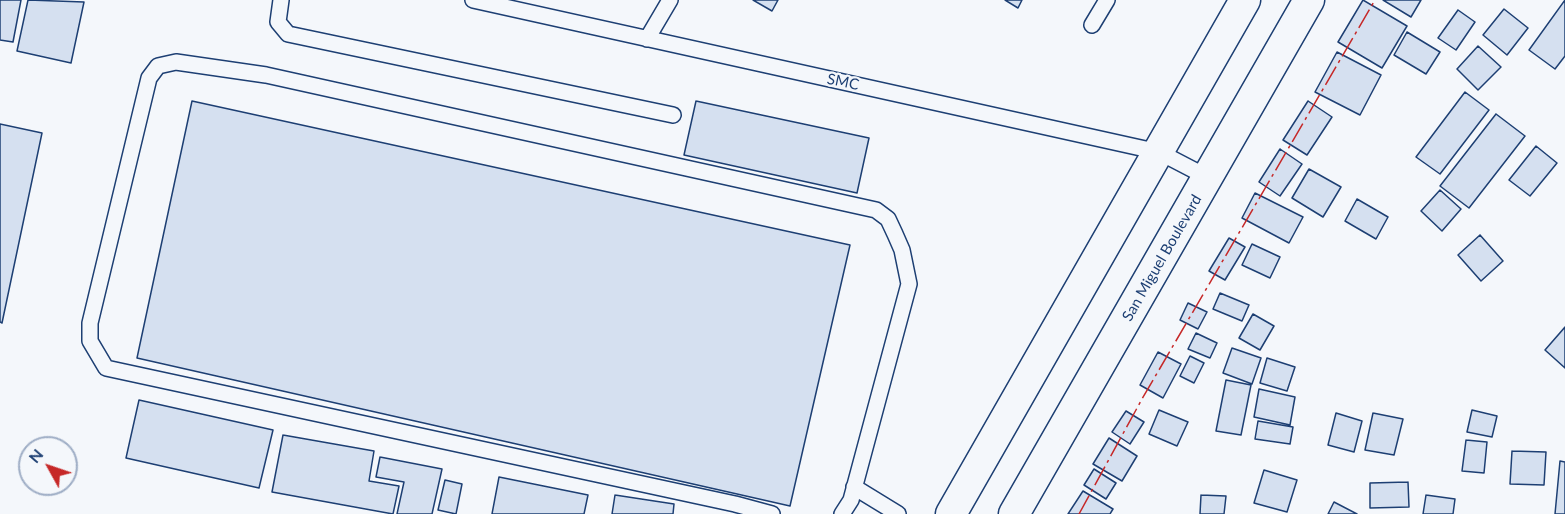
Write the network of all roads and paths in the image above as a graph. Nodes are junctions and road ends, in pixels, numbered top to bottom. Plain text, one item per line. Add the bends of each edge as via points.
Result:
1 (281, 0) edge
2 (473, 0) edge
3 (670, 0) edge
4 (1107, 0) edge
5 (1245, 0) edge
6 (1309, 0) edge
7 (1092, 25) dead end
8 (647, 39) junction
9 (673, 115) dead end
10 (1159, 152) junction
11 (1209, 178) junction
12 (854, 487) junction
13 (772, 514) edge
14 (842, 514) edge
15 (898, 514) edge
16 (951, 514) edge
17 (1014, 514) edge

1 - 9 lane via 278,22 288,34
2 - 8 lane, SMC
3 - 8 lane
4 - 7 lane
5 - 10 street
6 - 11 street, San Miguel Boulevard
8 - 10 lane, SMC
10 - 11 lane, SMC
10 - 16 street
11 - 17 street, San Miguel Boulevard
12 - 13 lane via 909,284 895,234 888,219 876,210 266,75 176,62 158,66 149,78 90,323 90,341 106,368
12 - 14 lane
12 - 15 lane

